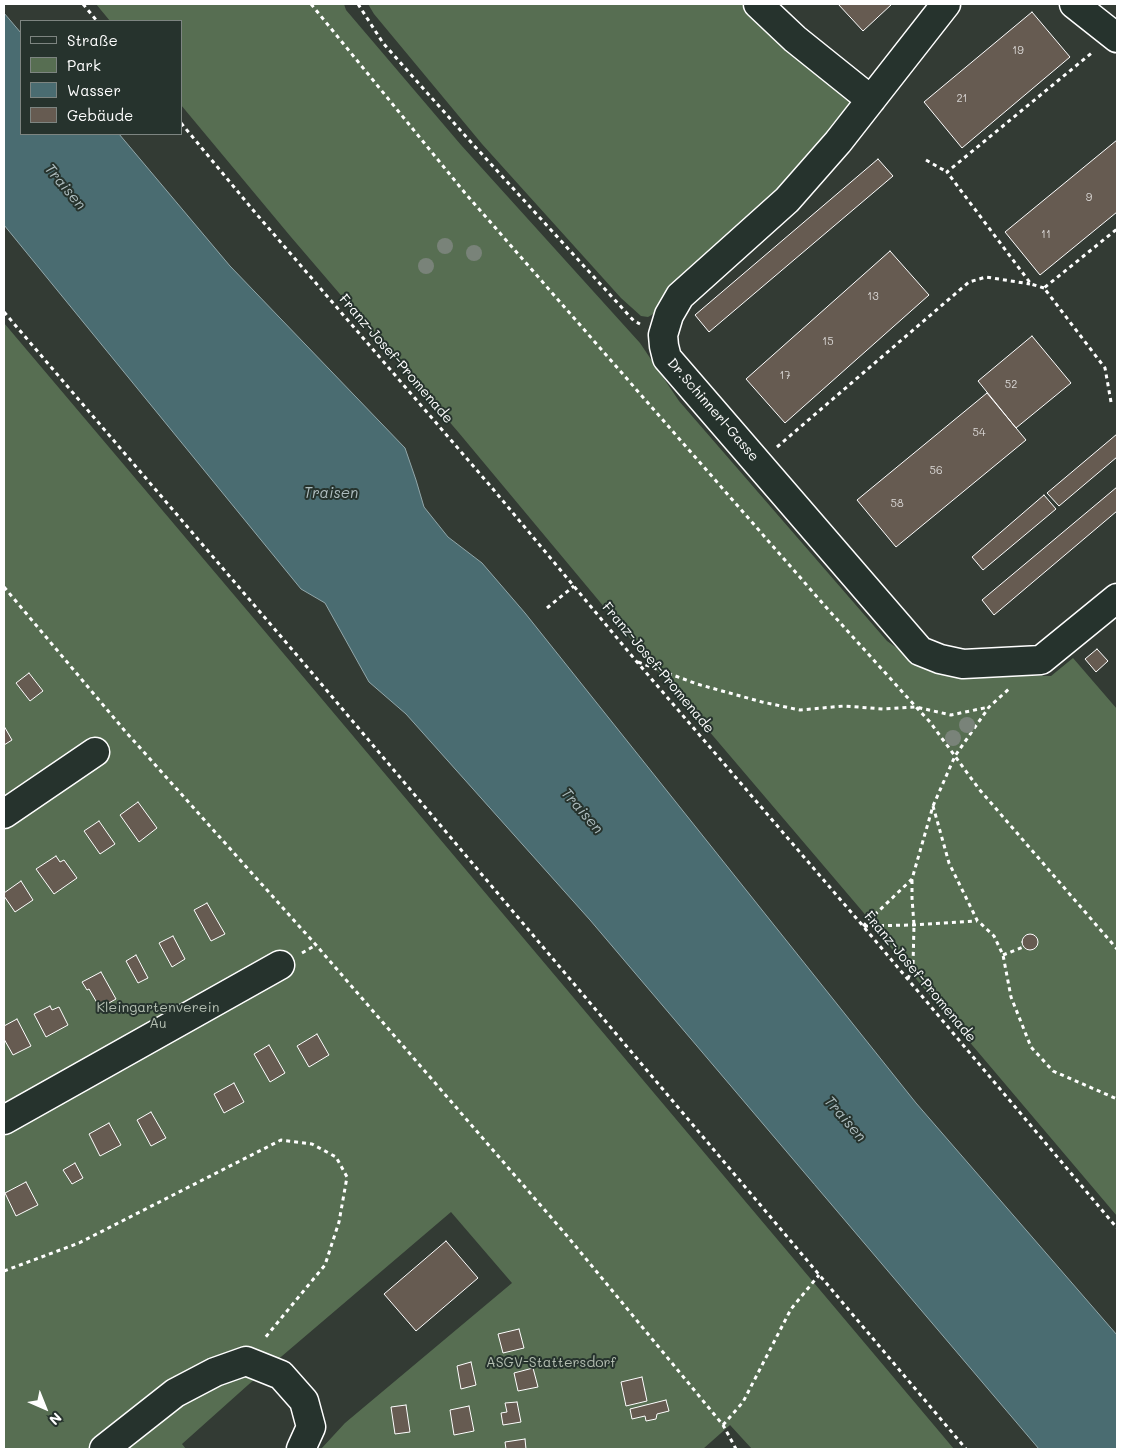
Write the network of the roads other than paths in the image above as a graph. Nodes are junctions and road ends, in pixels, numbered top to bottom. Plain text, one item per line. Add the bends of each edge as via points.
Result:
1 (758, 4) edge
2 (946, 4) edge
3 (1074, 4) edge
4 (1116, 37) edge
5 (870, 100) junction
6 (1117, 598) edge
7 (95, 752) dead end
8 (4, 814) edge
9 (280, 965) dead end
10 (4, 1120) edge
11 (104, 1449) edge
12 (301, 1449) edge

1 - 5 street
2 - 5 street
3 - 4 street
5 - 6 street, Dr.Schinnerl-Gasse via 787,200 680,296 663,335 667,358 920,651 963,664 1041,660
7 - 8 street
9 - 10 street
11 - 12 street via 175,1393 215,1372 246,1361 281,1375 304,1401 311,1427

